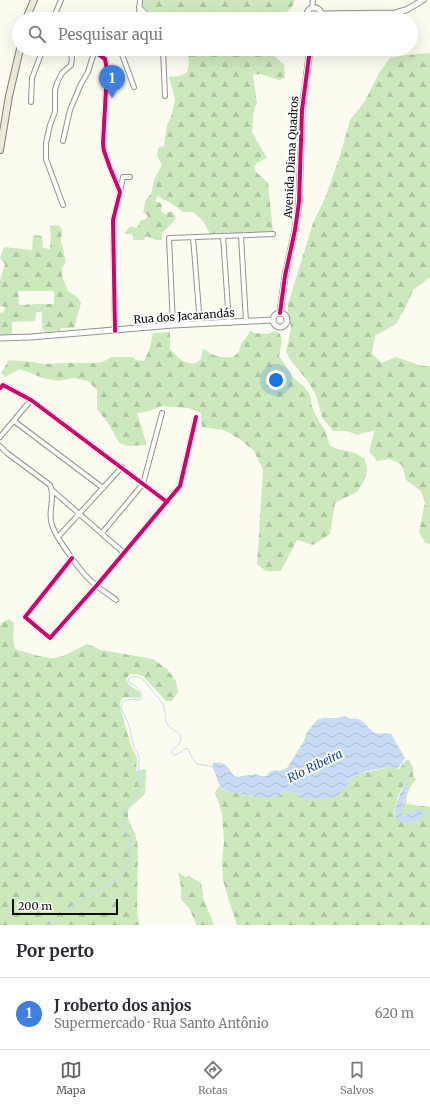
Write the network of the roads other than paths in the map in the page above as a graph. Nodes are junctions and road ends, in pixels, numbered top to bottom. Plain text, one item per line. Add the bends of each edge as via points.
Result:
1 (34, 0) edge
2 (61, 0) edge
3 (140, 0) edge
4 (313, 0) edge
5 (423, 0) edge
6 (139, 7) junction
7 (312, 8) junction
8 (29, 12) edge
9 (57, 12) edge
10 (138, 12) edge
11 (144, 12) edge
12 (308, 12) edge
13 (319, 12) edge
14 (398, 12) edge
15 (18, 56) edge
16 (40, 56) edge
17 (71, 56) edge
18 (92, 56) edge
19 (101, 56) edge
20 (123, 56) edge
21 (163, 56) edge
22 (309, 56) edge
23 (134, 87) dead end
24 (165, 96) dead end
25 (31, 102) dead end
26 (63, 141) dead end
27 (0, 150) edge
28 (130, 177) dead end
29 (120, 192) junction
30 (63, 205) dead end
31 (273, 234) dead end
32 (223, 236) junction
33 (241, 236) junction
34 (193, 237) junction
35 (280, 313) junction
36 (273, 320) junction
37 (246, 322) junction
38 (229, 323) junction
39 (200, 324) junction
40 (173, 326) junction
41 (115, 330) junction
42 (0, 338) edge
43 (0, 388) edge
44 (31, 400) junction
45 (162, 413) dead end
46 (196, 417) dead end
47 (14, 421) junction
48 (0, 437) edge
49 (0, 446) edge
50 (122, 468) junction
51 (143, 484) junction
52 (103, 488) junction
53 (52, 490) junction
54 (167, 502) junction
55 (79, 514) junction
56 (102, 534) junction
57 (58, 537) junction
58 (124, 552) junction
59 (72, 558) junction
60 (97, 585) junction
61 (116, 600) dead end

1 - 8 main road
2 - 9 street
3 - 6 street
4 - 7 street
5 - 14 street
6 - 10 street
6 - 11 street
7 - 12 street
7 - 13 street via 318,9
15 - 27 main road
16 - 25 street via 32,78
17 - 30 street via 71,65 62,73 57,83 55,112 46,143 46,159
18 - 26 street via 88,72 70,110
19 - 29 street via 105,59 107,70 103,144
20 - 23 street
21 - 24 street
22 - 35 street, Avenida Diana Quadros via 302,110 299,202
28 - 29 street via 123,177
29 - 41 street via 113,220
31 - 33 street
32 - 33 street
32 - 34 street
32 - 38 street
33 - 37 street
34 - 39 street
34 - 40 street via 169,238
35 - 36 street via 275,315
35 - 36 street, Avenida Diana Quadros via 287,317 285,325 277,327
36 - 37 street, Rua dos Jacarandás
37 - 38 street, Rua dos Jacarandás
38 - 39 street, Rua dos Jacarandás
39 - 40 street, Rua dos Jacarandás
40 - 41 street, Rua dos Jacarandás
41 - 42 street, Rua dos Jacarandás
43 - 44 street via 3,385
44 - 47 street
44 - 50 street
45 - 51 street
46 - 54 street via 180,486
47 - 48 street
47 - 52 street
49 - 53 street via 50,485
50 - 51 street
50 - 52 street
51 - 54 street
51 - 56 street
52 - 55 street
53 - 55 street
53 - 57 street via 51,525
54 - 58 street
55 - 56 street
55 - 57 street
56 - 58 street
57 - 59 street
58 - 60 street
59 - 60 street
59 - 60 street via 25,617 50,638
60 - 61 street

